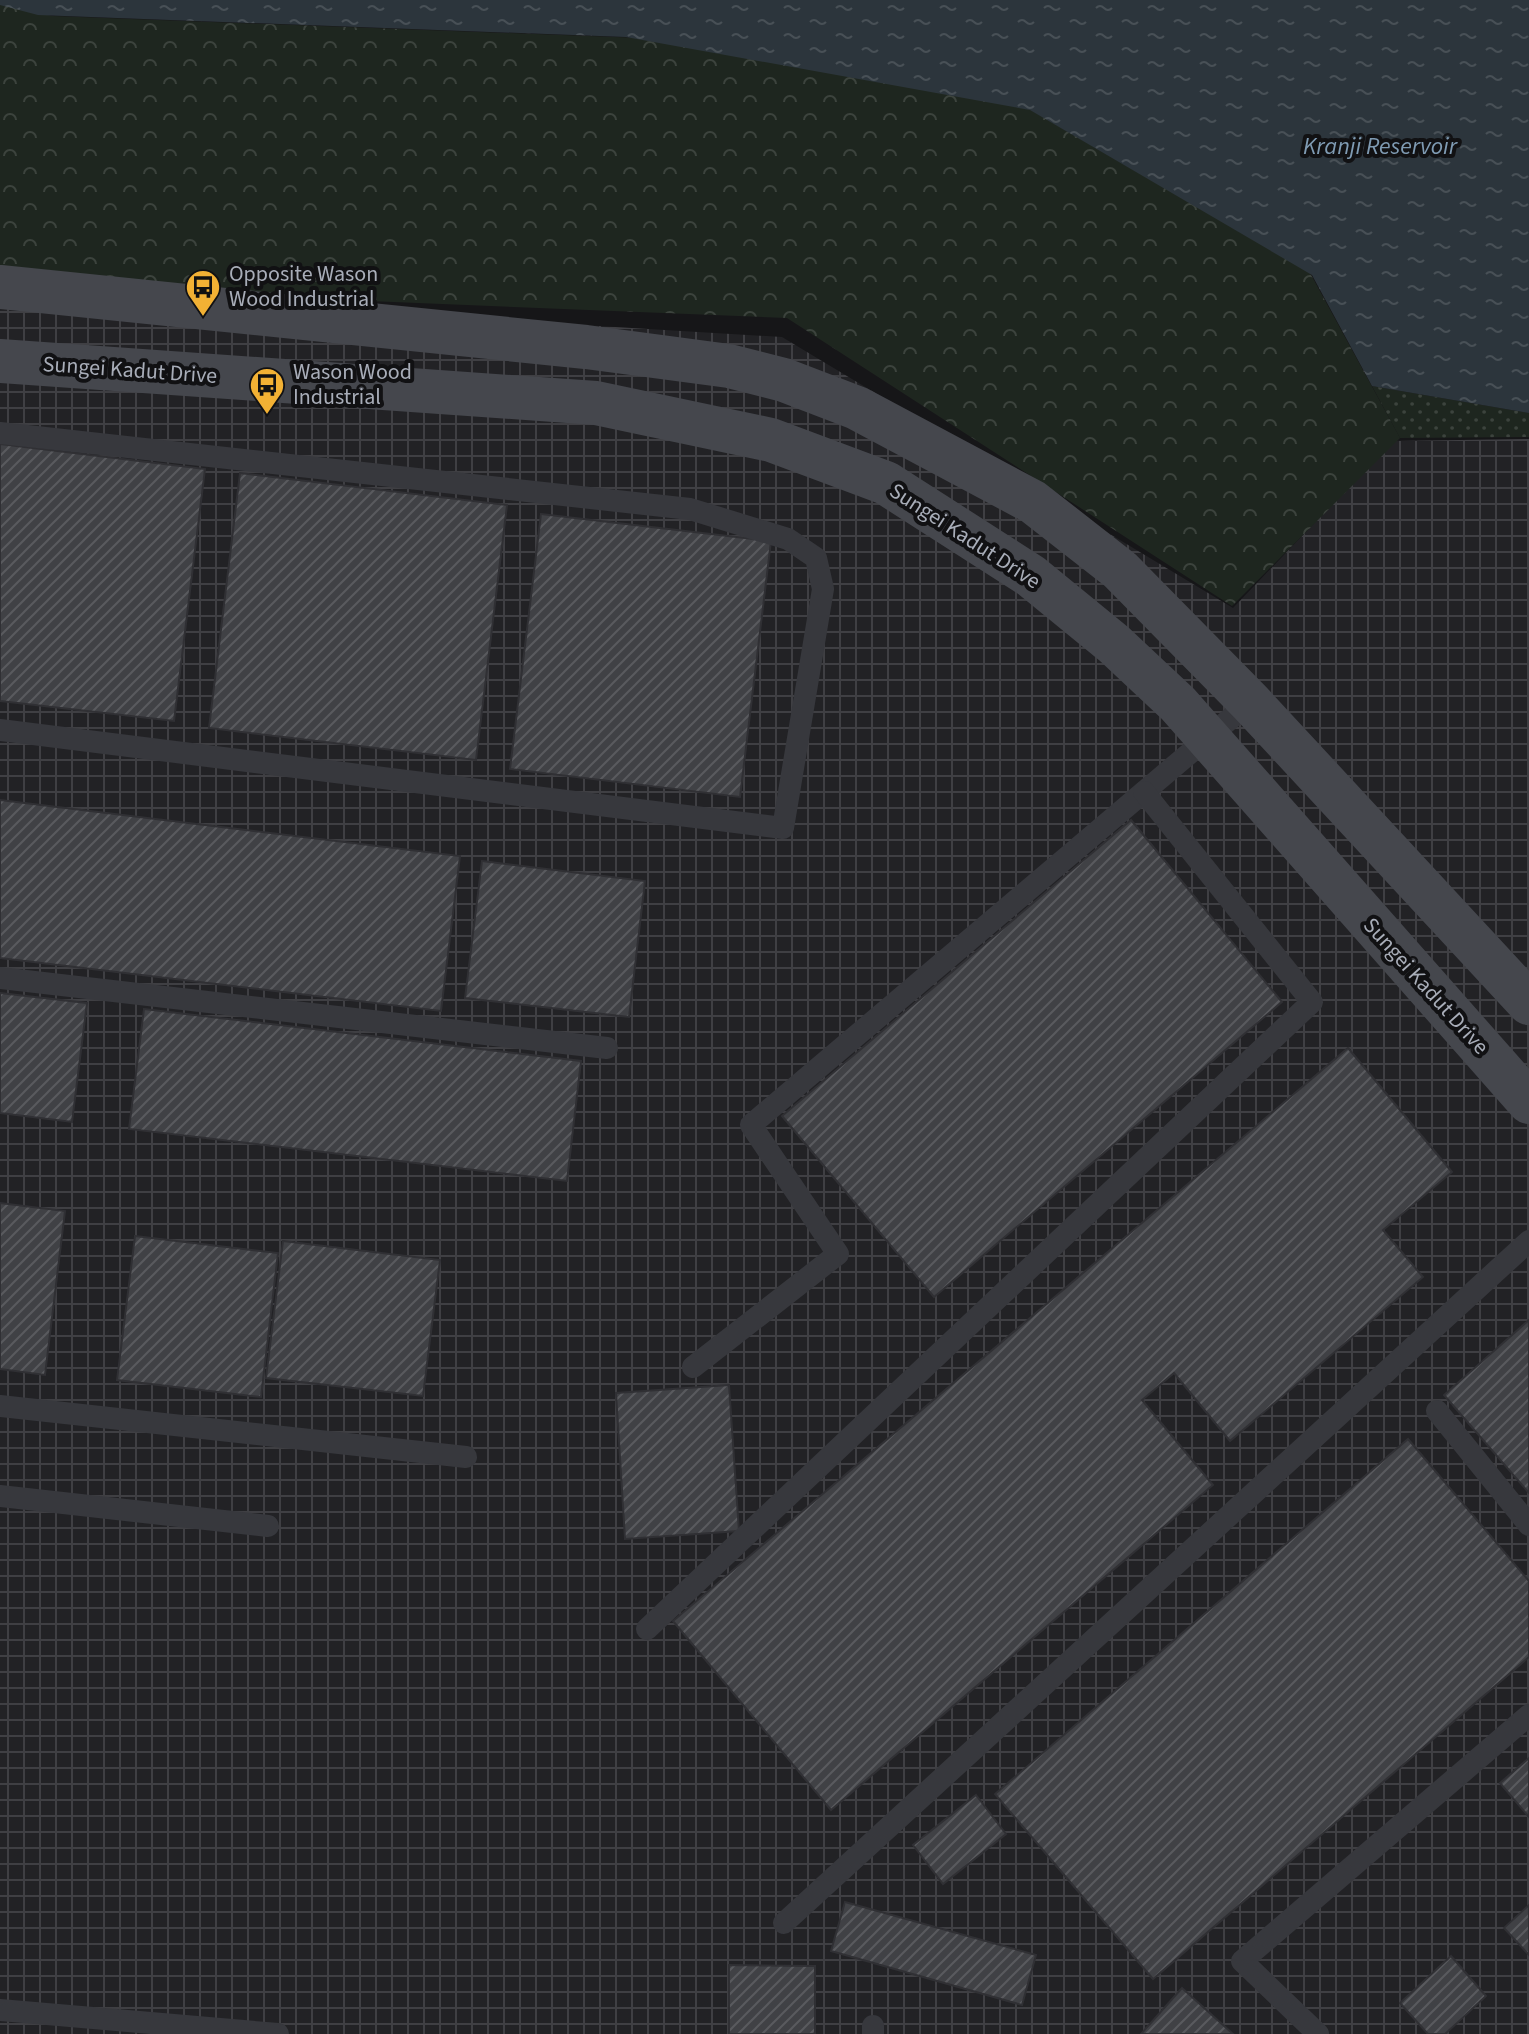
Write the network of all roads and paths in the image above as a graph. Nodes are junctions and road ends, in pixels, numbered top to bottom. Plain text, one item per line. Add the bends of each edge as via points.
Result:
1 (0, 287) edge
2 (0, 361) edge
3 (0, 433) edge
4 (1250, 702) junction
5 (0, 730) edge
6 (1208, 741) junction
7 (1144, 792) junction
8 (0, 978) edge
9 (1529, 1003) edge
10 (607, 1048) dead end
11 (1529, 1102) edge
12 (1529, 1241) edge
13 (693, 1367) dead end
14 (0, 1406) edge
15 (1437, 1411) dead end
16 (466, 1457) dead end
17 (0, 1496) edge
18 (1529, 1525) edge
19 (268, 1526) dead end
20 (647, 1629) dead end
21 (1529, 1715) edge
22 (784, 1923) dead end
23 (0, 2010) edge
24 (278, 2034) edge
25 (1318, 2034) edge

1 - 4 main road via 586,347 729,366 784,380 857,408 1033,502 1120,570
2 - 6 main road, Sungei Kadut Drive via 596,403 771,440 886,483 1031,576 1178,704
3 - 5 lane via 690,509 788,539 816,558 823,589 783,828
4 - 6 lane
4 - 9 main road
6 - 7 lane
6 - 11 main road, Sungei Kadut Drive
7 - 13 lane via 751,1125 838,1254
7 - 20 lane via 1312,1002
8 - 10 lane
12 - 22 lane
14 - 16 lane
15 - 18 lane
17 - 19 lane
21 - 25 lane via 1242,1961
23 - 24 lane

